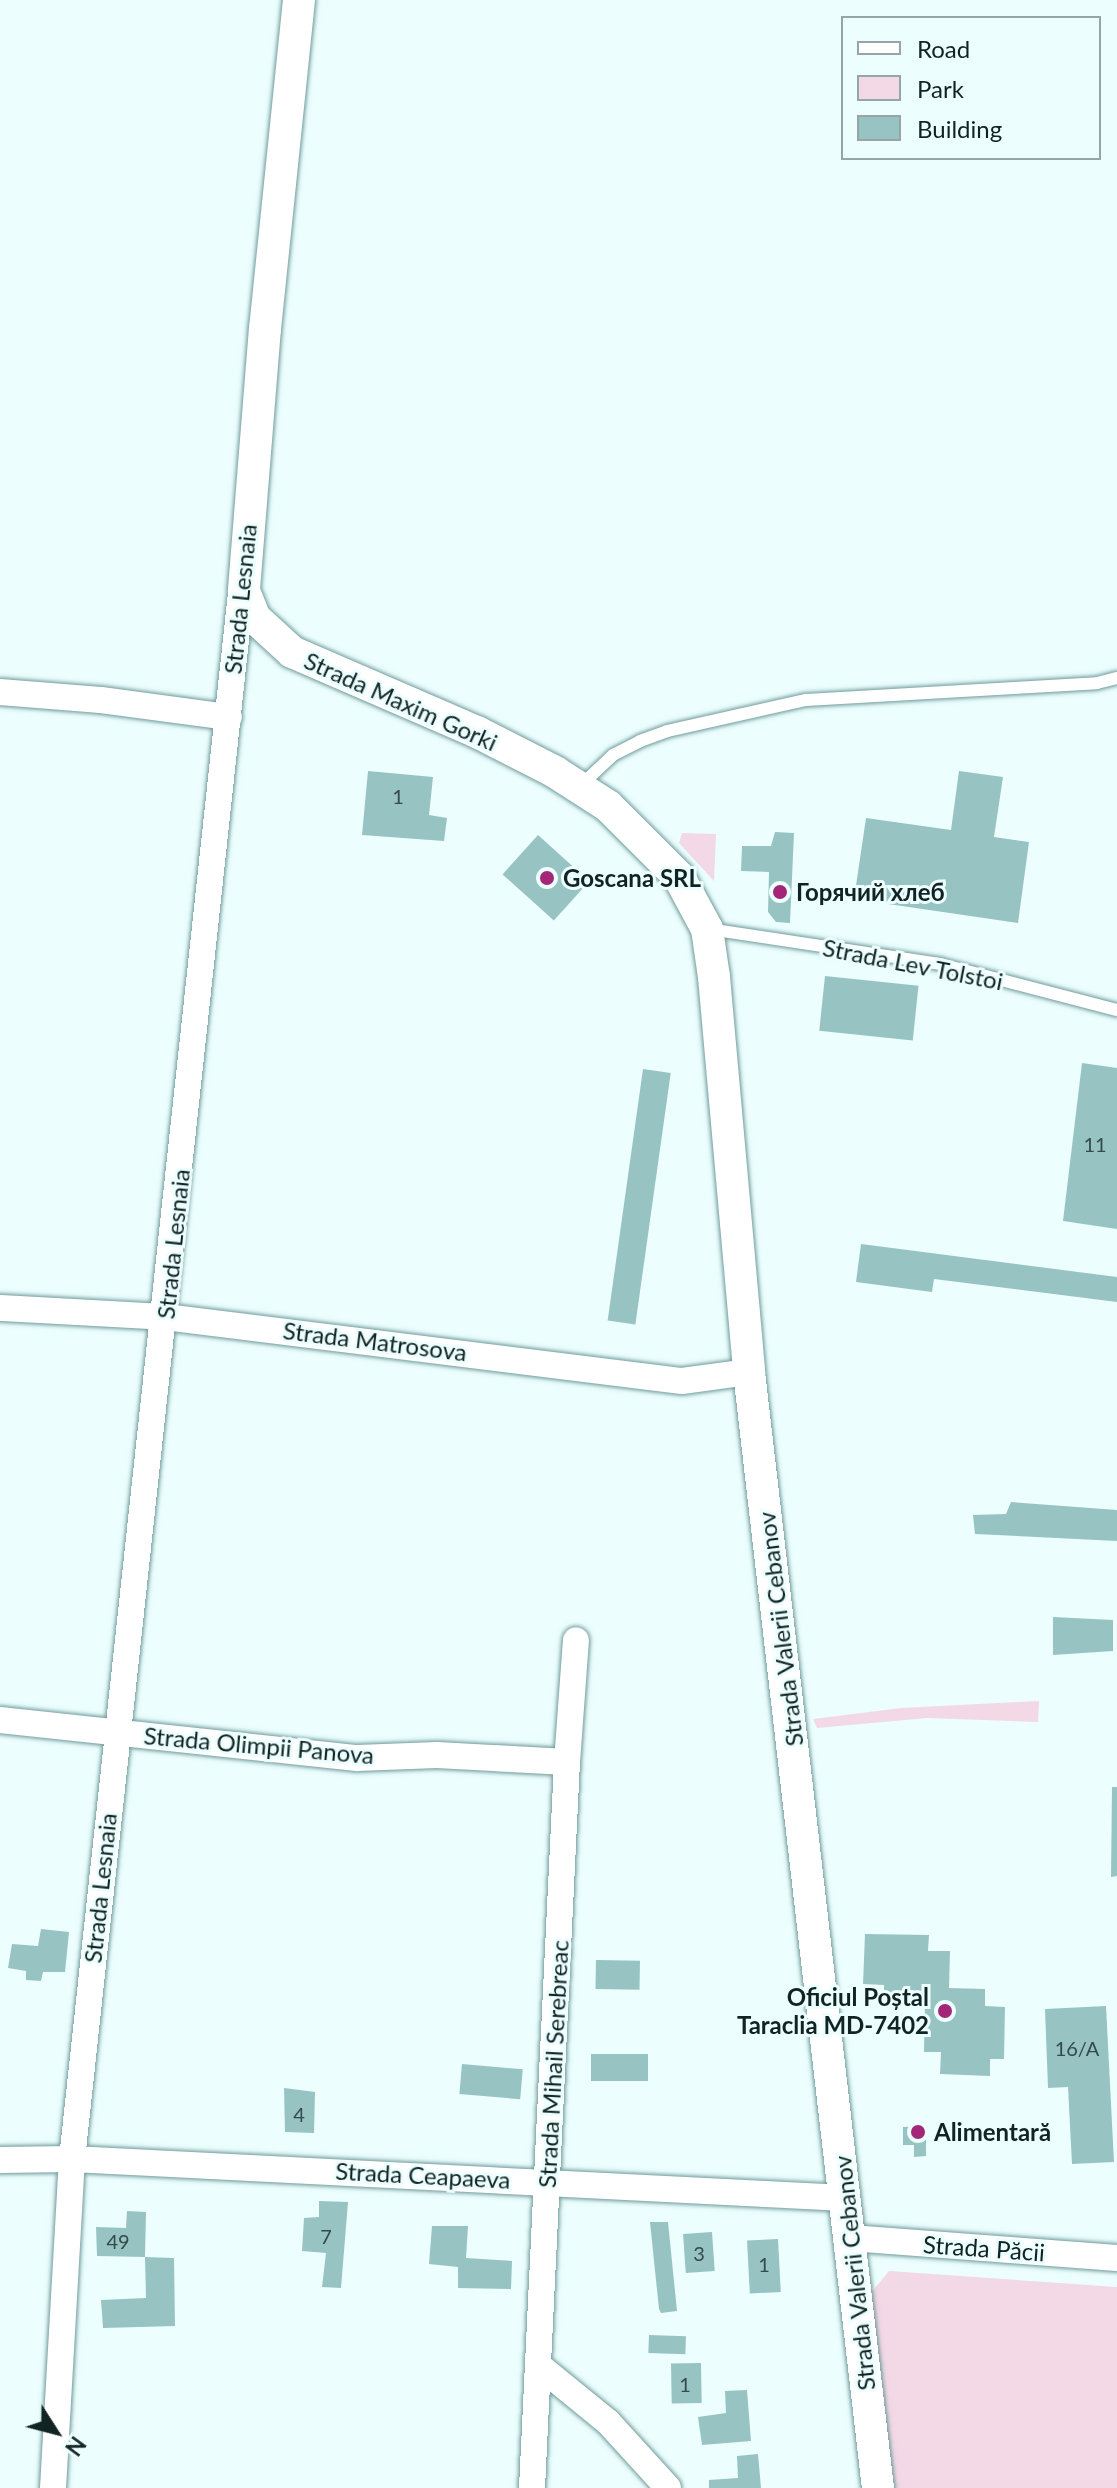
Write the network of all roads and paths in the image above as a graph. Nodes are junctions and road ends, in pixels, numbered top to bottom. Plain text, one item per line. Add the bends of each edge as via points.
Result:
1 (299, 0) edge
2 (245, 557) junction
3 (1117, 678) edge
4 (0, 692) edge
5 (229, 717) junction
6 (578, 788) junction
7 (608, 806) joint
8 (707, 929) junction
9 (1117, 1010) edge
10 (0, 1308) edge
11 (165, 1317) junction
12 (749, 1372) junction
13 (576, 1640) dead end
14 (0, 1720) edge
15 (116, 1731) junction
16 (567, 1762) junction
17 (72, 2159) junction
18 (0, 2160) edge
19 (548, 2181) junction
20 (845, 2198) junction
21 (850, 2238) junction
22 (1117, 2258) edge
23 (538, 2365) junction
24 (53, 2488) edge
25 (532, 2488) edge
26 (668, 2488) edge
27 (878, 2488) edge

1 - 2 street, Strada Lesnaia
2 - 5 street, Strada Lesnaia
2 - 6 street, Strada Maxim Gorki via 244,591 255,618 292,652 477,732
3 - 6 lane via 806,700 640,741 613,755
4 - 5 street
5 - 11 street, Strada Lesnaia
6 - 7 street, Strada Maxim Gorki
7 - 8 street, Strada Valerii Cebanov via 679,877
8 - 9 lane, Strada Lev Tolstoi via 940,964
8 - 12 street, Strada Valerii Cebanov
10 - 11 street, Strada Matrosova
11 - 12 street, Strada Matrosova via 682,1381
11 - 15 street, Strada Lesnaia
12 - 20 street, Strada Valerii Cebanov
13 - 16 street, Strada Mihail Serebreac
14 - 15 street, Strada Olimpii Panova
15 - 16 street, Strada Olimpii Panova via 357,1758 437,1755
15 - 17 street, Strada Lesnaia
16 - 19 street, Strada Mihail Serebreac
17 - 18 street, Strada Ceapaeva
17 - 19 street, Strada Ceapaeva
17 - 24 street, Strada Lesnaia
19 - 20 street, Strada Ceapaeva
19 - 23 street, Strada Mihail Serebreac
20 - 21 street, Strada Valerii Cebanov
21 - 22 street, Strada Păcii
21 - 27 street, Strada Valerii Cebanov
23 - 25 street, Strada Mihail Serebreac
23 - 26 street via 608,2422

